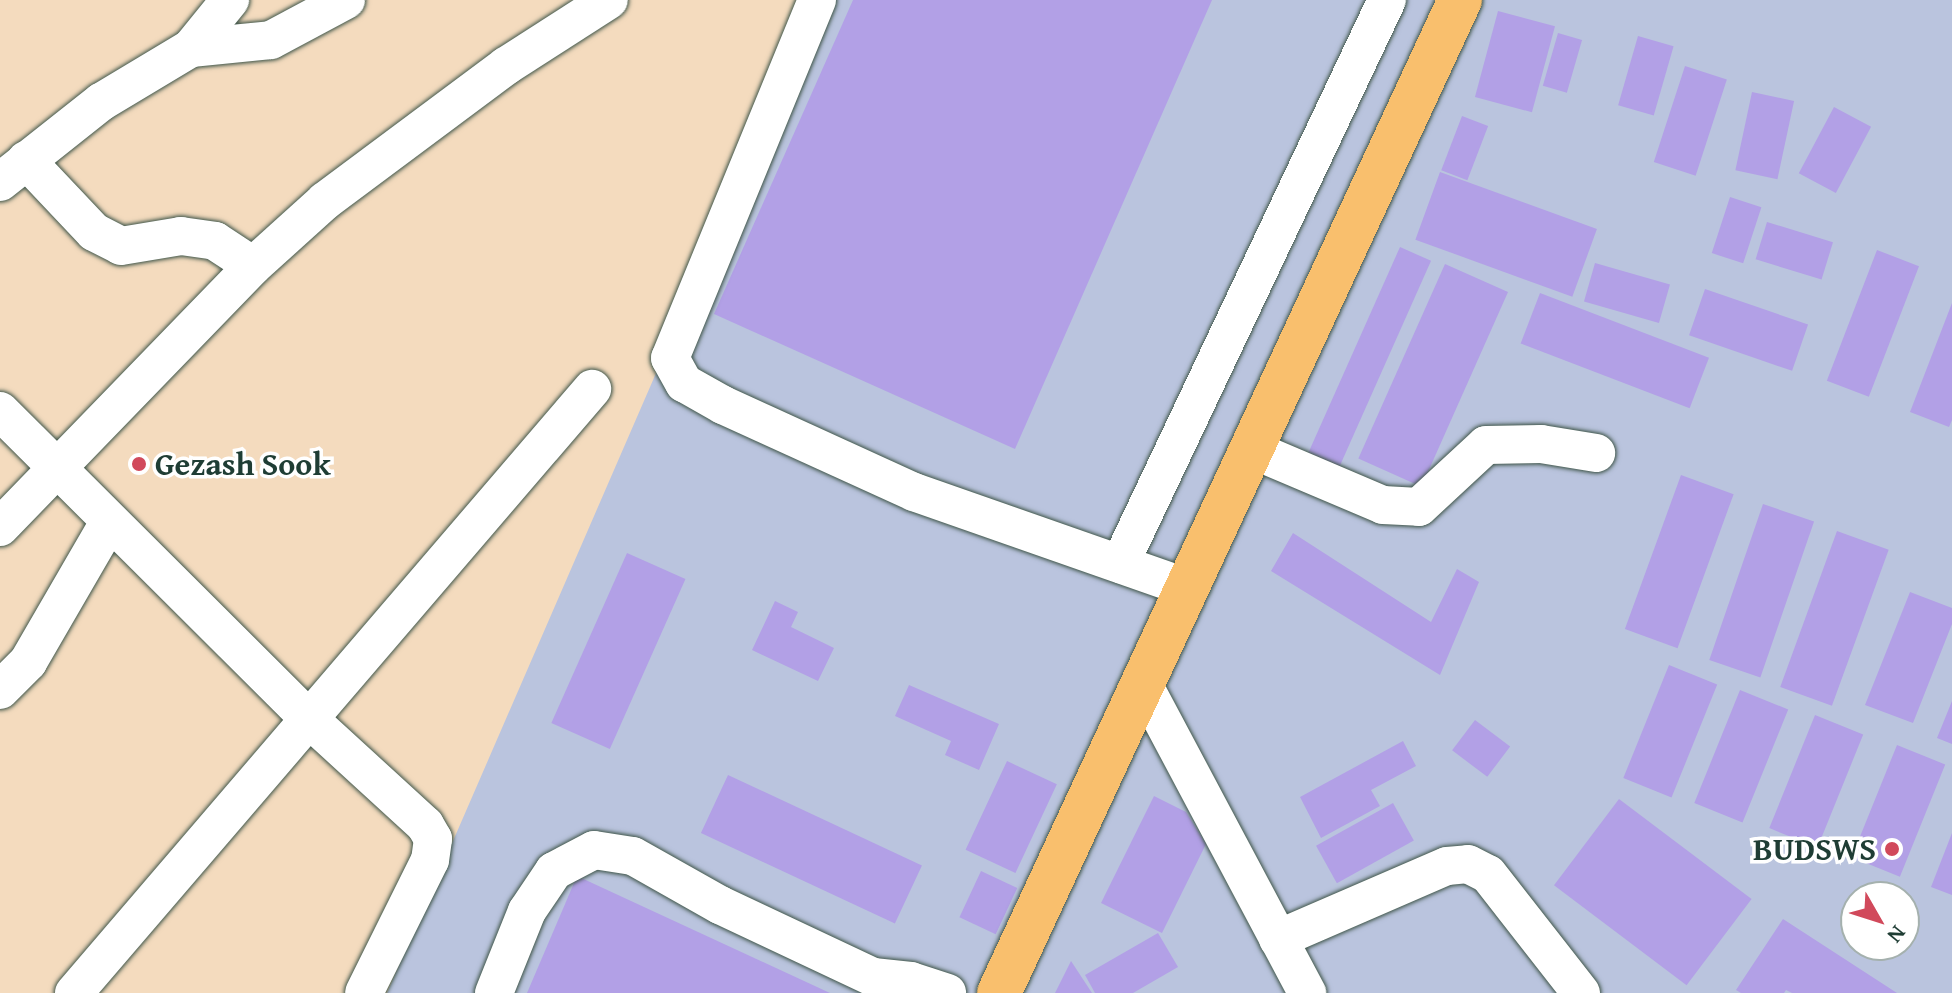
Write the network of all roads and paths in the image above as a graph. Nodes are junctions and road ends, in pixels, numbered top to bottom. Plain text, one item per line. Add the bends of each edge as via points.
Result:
1 (230, 0) edge
2 (346, 0) edge
3 (609, 0) edge
4 (817, 0) edge
5 (1387, 0) edge
6 (1460, 0) edge
7 (191, 48) junction
8 (13, 171) edge
9 (253, 266) junction
10 (592, 389) dead end
11 (0, 411) edge
12 (1251, 449) junction
13 (1596, 453) dead end
14 (56, 470) junction
15 (109, 522) junction
16 (0, 527) edge
17 (1120, 564) junction
18 (1186, 587) junction
19 (1143, 684) junction
20 (0, 690) edge
21 (307, 717) junction
22 (1278, 939) junction
23 (74, 993) edge
24 (364, 993) edge
25 (494, 993) edge
26 (947, 993) edge
27 (999, 993) edge
28 (1307, 993) edge
29 (1581, 993) edge

1 - 7 street
2 - 7 street via 271,40
3 - 9 street via 506,66 336,193
4 - 17 street via 670,358 684,383 723,405 914,492
5 - 17 street
6 - 12 main road
7 - 8 street via 101,102
8 - 9 street via 121,246 181,236 215,241
9 - 14 street
10 - 21 street
11 - 14 street
12 - 13 street via 1383,505 1419,507 1486,445 1541,444
12 - 18 main road
14 - 15 street
14 - 16 street
15 - 20 street via 28,662
15 - 21 street
17 - 18 street
18 - 19 main road
19 - 22 street
19 - 27 main road
21 - 23 street
21 - 24 street via 425,825 433,839 430,860
22 - 28 street
22 - 29 street via 1447,866 1468,864 1488,874
25 - 26 street via 527,911 554,871 594,850 633,856 720,905 873,977 911,981

